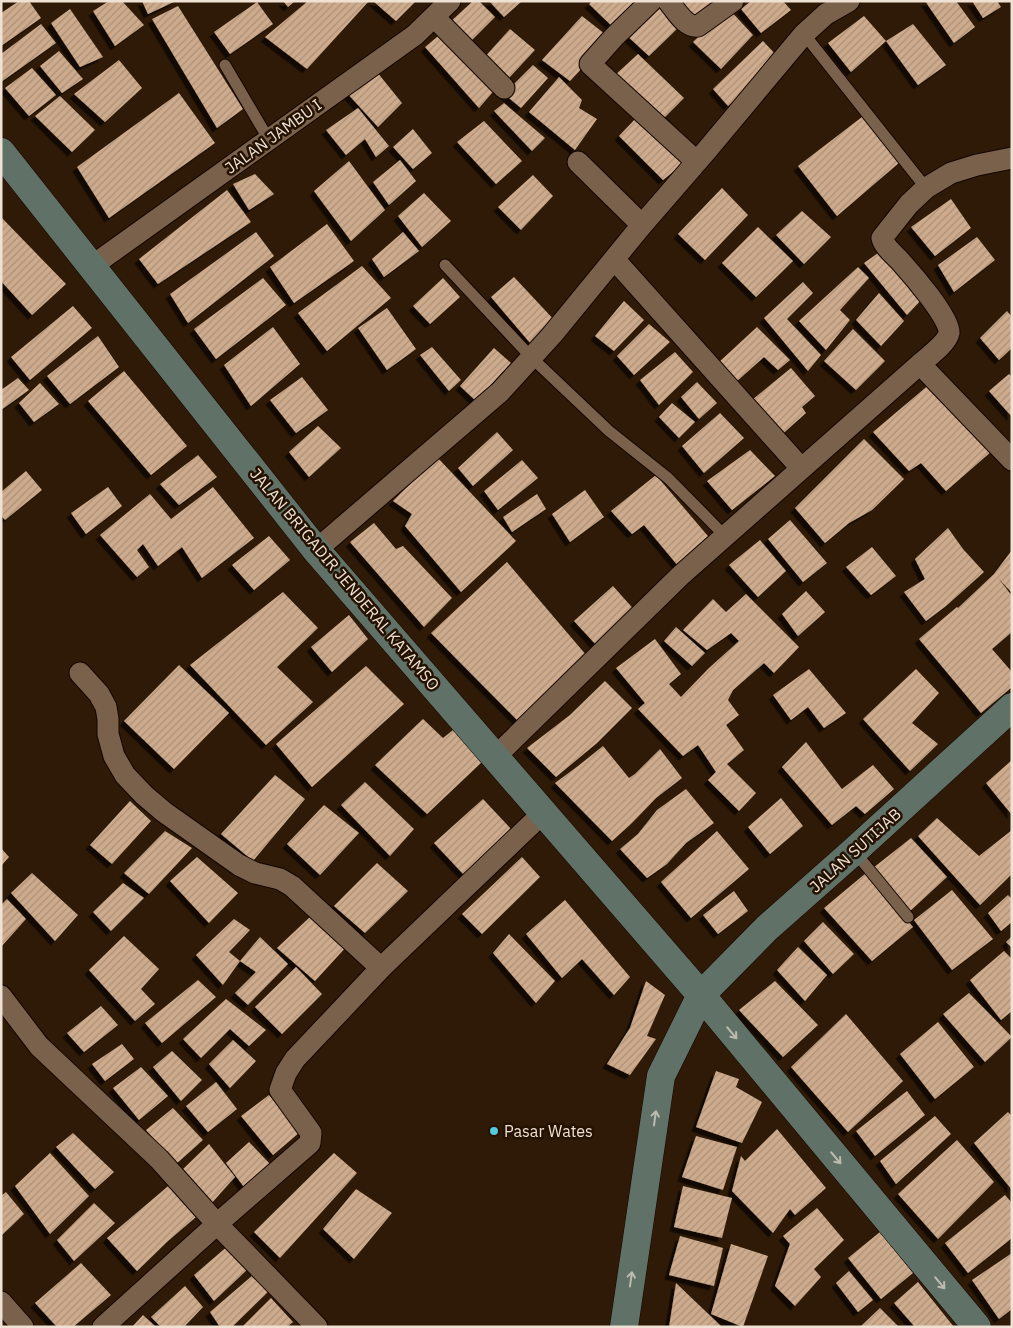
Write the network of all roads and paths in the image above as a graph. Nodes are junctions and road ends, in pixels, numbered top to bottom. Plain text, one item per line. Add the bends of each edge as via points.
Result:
1 (650, 1) edge
2 (668, 1) edge
3 (732, 1) edge
4 (849, 1) edge
5 (443, 6) edge
6 (804, 34) junction
7 (225, 65) dead end
8 (504, 88) dead end
9 (269, 140) junction
10 (1, 152) edge
11 (1012, 158) edge
12 (578, 162) dead end
13 (697, 162) junction
14 (926, 188) junction
15 (642, 225) junction
16 (614, 259) junction
17 (445, 265) dead end
18 (92, 266) junction
19 (532, 358) junction
20 (920, 364) junction
21 (1012, 460) edge
22 (801, 468) junction
23 (726, 536) junction
24 (316, 550) junction
25 (80, 673) dead end
26 (1007, 716) edge
27 (495, 756) junction
28 (543, 813) junction
29 (854, 851) junction
30 (908, 917) dead end
31 (381, 968) junction
32 (701, 995) junction
33 (1, 996) edge
34 (217, 1224) junction
35 (1, 1302) edge
36 (23, 1327) edge
37 (103, 1327) edge
38 (317, 1327) edge
39 (624, 1327) edge
40 (977, 1327) edge

1 - 13 street via 590,64
2 - 3 street via 693,27
4 - 6 street via 826,14
5 - 8 street
5 - 9 street, JALAN JAMBU I via 415,34
6 - 13 street
6 - 14 lane
7 - 9 lane
9 - 18 street, JALAN JAMBU I
10 - 18 main road, JALAN BRIGADIR JENDERAL KATAMSO
11 - 14 street via 951,173
12 - 15 street
13 - 15 street
14 - 20 street via 882,239 948,324 947,338
15 - 16 street
16 - 19 street
16 - 22 street
17 - 19 lane
18 - 24 main road, JALAN BRIGADIR JENDERAL KATAMSO
19 - 23 lane via 609,431 668,478
19 - 24 street via 500,392
20 - 21 street
20 - 22 street
22 - 23 street
23 - 27 street via 680,576
24 - 27 main road, JALAN BRIGADIR JENDERAL KATAMSO
25 - 31 street via 106,707 114,756 125,775 144,795 240,865 292,886
26 - 29 main road, JALAN SUTIJAB
27 - 28 main road, JALAN BRIGADIR JENDERAL KATAMSO
28 - 31 street
28 - 32 main road, JALAN BRIGADIR JENDERAL KATAMSO
29 - 30 lane
29 - 32 main road, JALAN SUTIJAB via 767,928
31 - 34 street via 295,1059 286,1073 280,1090 310,1132 310,1144
39 -> 32 main road, JALAN SUTIJAB via 661,1076
32 -> 40 main road, JALAN BRIGADIR JENDERAL KATAMSO
33 - 34 street via 39,1046 158,1159
34 - 37 street
34 - 38 street
35 - 36 street

